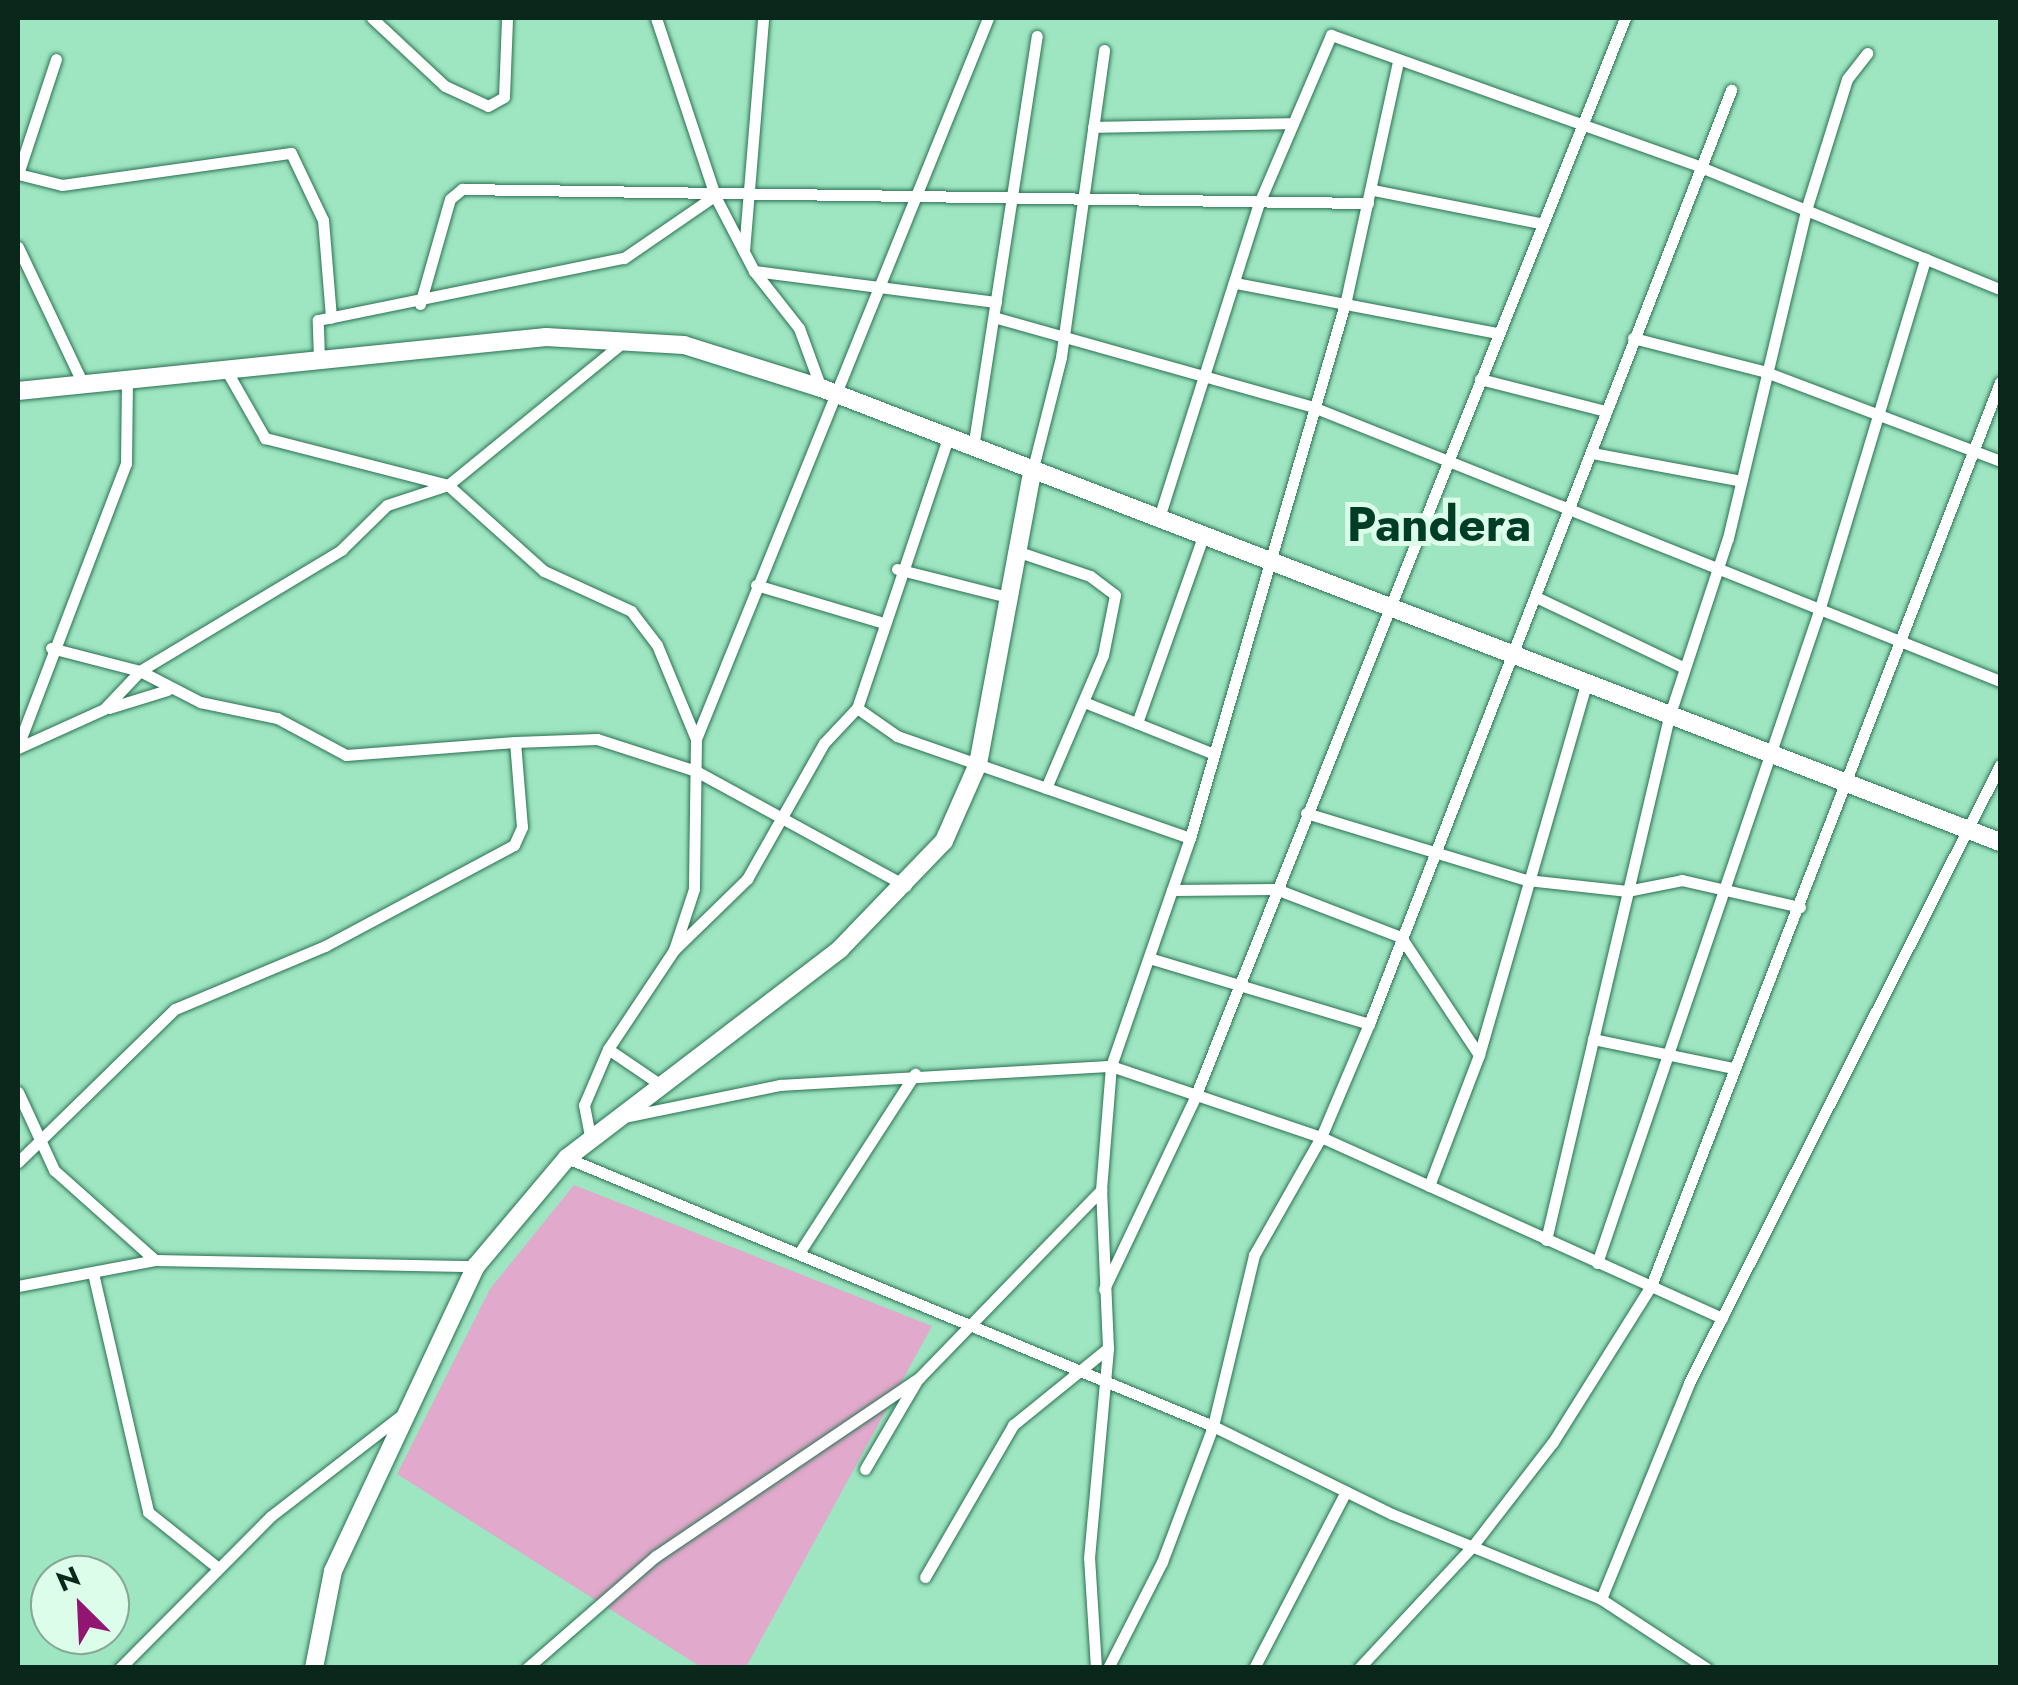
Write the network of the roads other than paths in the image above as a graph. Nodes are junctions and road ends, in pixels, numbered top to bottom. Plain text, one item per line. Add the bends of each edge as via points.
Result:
1 (372, 18) edge
2 (508, 18) edge
3 (656, 18) edge
4 (763, 18) edge
5 (988, 18) edge
6 (1625, 18) edge
7 (1037, 36) dead end
8 (1104, 50) dead end
9 (1867, 53) dead end
10 (56, 58) dead end
11 (1398, 60) junction
12 (1731, 90) dead end
13 (1293, 124) junction
14 (1093, 127) junction
15 (1579, 129) junction
16 (1698, 166) junction
17 (18, 174) edge
18 (748, 190) junction
19 (1373, 190) junction
20 (920, 192) junction
21 (1012, 193) junction
22 (1081, 193) junction
23 (713, 198) junction
24 (1368, 203) junction
25 (1259, 204) junction
26 (1806, 210) junction
27 (1540, 223) junction
28 (18, 247) edge
29 (744, 256) junction
30 (1925, 258) junction
31 (754, 271) junction
32 (1235, 283) junction
33 (881, 286) junction
34 (2000, 289) edge
35 (1346, 300) junction
36 (996, 302) junction
37 (420, 304) junction
38 (331, 318) junction
39 (996, 318) junction
40 (1496, 333) junction
41 (1065, 334) junction
42 (630, 336) junction
43 (1633, 338) junction
44 (319, 358) junction
45 (225, 368) junction
46 (1766, 372) junction
47 (1202, 378) junction
48 (1480, 378) junction
49 (127, 380) junction
50 (2000, 382) edge
51 (83, 384) junction
52 (18, 391) edge
53 (829, 391) junction
54 (1313, 407) junction
55 (1606, 411) junction
56 (1872, 412) junction
57 (948, 438) junction
58 (973, 448) junction
59 (1968, 449) junction
60 (1592, 453) junction
61 (1448, 456) junction
62 (2000, 461) edge
63 (1032, 472) junction
64 (1741, 481) junction
65 (448, 486) junction
66 (1572, 506) junction
67 (1158, 521) junction
68 (1203, 537) junction
69 (1022, 553) junction
70 (1268, 563) junction
71 (1716, 568) junction
72 (898, 569) junction
73 (756, 585) junction
74 (1008, 597) junction
75 (1536, 597) junction
76 (1388, 607) junction
77 (1820, 611) junction
78 (880, 622) junction
79 (1903, 638) junction
80 (51, 648) junction
81 (1508, 654) junction
82 (1683, 667) junction
83 (140, 671) junction
84 (2000, 681) edge
85 (1586, 685) junction
86 (168, 690) junction
87 (1084, 702) junction
88 (857, 708) junction
89 (104, 709) junction
90 (1669, 718) junction
91 (1137, 724) junction
92 (696, 739) junction
93 (515, 742) junction
94 (18, 747) edge
95 (1214, 754) junction
96 (1766, 755) junction
97 (978, 764) junction
98 (2000, 764) edge
99 (696, 771) junction
100 (1846, 786) junction
101 (1046, 788) junction
102 (1306, 812) junction
103 (783, 824) junction
104 (1969, 830) junction
105 (1190, 838) junction
106 (2000, 842) edge
107 (1428, 856) junction
108 (1527, 880) junction
109 (1720, 885) junction
110 (908, 887) junction
111 (1276, 889) junction
112 (1172, 890) junction
113 (1627, 891) junction
114 (1800, 907) junction
115 (1401, 936) junction
116 (674, 950) junction
117 (1150, 958) junction
118 (1238, 983) junction
119 (1369, 1024) junction
120 (1593, 1039) junction
121 (608, 1050) junction
122 (1665, 1053) junction
123 (1479, 1055) junction
124 (1110, 1066) junction
125 (1732, 1068) junction
126 (915, 1074) junction
127 (661, 1085) junction
128 (18, 1092) edge
129 (1195, 1097) junction
130 (620, 1118) junction
131 (1320, 1137) junction
132 (591, 1140) junction
133 (40, 1147) junction
134 (567, 1158) junction
135 (18, 1162) edge
136 (1429, 1186) junction
137 (1101, 1190) junction
138 (1546, 1240) junction
139 (801, 1250) junction
140 (155, 1260) junction
141 (1597, 1263) junction
142 (476, 1266) junction
143 (92, 1273) junction
144 (18, 1286) edge
145 (1650, 1286) junction
146 (1102, 1293) junction
147 (1722, 1318) junction
148 (968, 1324) junction
149 (1108, 1348) junction
150 (1076, 1374) junction
151 (919, 1378) junction
152 (1105, 1388) junction
153 (407, 1410) junction
154 (1214, 1426) junction
155 (865, 1469) dead end
156 (1346, 1490) junction
157 (1471, 1548) junction
158 (216, 1567) junction
159 (925, 1577) dead end
160 (1601, 1599) junction
161 (120, 1668) edge
162 (314, 1668) edge
163 (527, 1668) edge
164 (1096, 1668) edge
165 (1108, 1668) edge
166 (1254, 1668) edge
167 (1359, 1668) edge
168 (1706, 1668) edge

1 - 2 street via 445,86 488,106 504,97
3 - 23 street
4 - 18 street
5 - 20 street
6 - 15 street
7 - 21 street
8 - 14 street
9 - 26 street via 1847,79
10 - 17 street
11 - 13 street via 1330,35
11 - 15 street
11 - 19 street
12 - 16 street
13 - 14 street
13 - 25 street
14 - 22 street
15 - 16 street
15 - 27 street
16 - 26 street
16 - 43 street
17 - 38 street via 62,185 291,153 324,220
18 - 20 street
18 - 23 street
18 - 29 street
19 - 24 street
19 - 27 street
20 - 21 street
20 - 33 street
21 - 22 street
21 - 36 street
22 - 25 street
22 - 41 street
23 - 29 street
23 - 37 street via 624,258
23 - 37 street via 648,188 462,188 450,199
24 - 25 street
24 - 35 street
25 - 32 street
26 - 30 street
26 - 46 street
27 - 40 street
28 - 51 street
29 - 31 street
30 - 34 street
30 - 56 street
31 - 33 street
31 - 53 street via 799,328
32 - 35 street
32 - 47 street
33 - 36 street
33 - 53 street
35 - 40 street
35 - 54 street
36 - 39 street
37 - 38 street
38 - 44 street via 312,329
39 - 41 street
39 - 58 street
40 - 48 street
41 - 47 street
41 - 63 street
42 - 44 street
42 - 53 street
42 - 65 street
43 - 46 street
43 - 55 street
44 - 45 street
45 - 49 street
45 - 65 street via 248,419 277,445 392,464
46 - 56 street
46 - 64 street
47 - 54 street
47 - 67 street
48 - 55 street
48 - 61 street
49 - 51 street
49 - 80 street via 126,464
50 - 59 street
51 - 52 street
53 - 57 street
53 - 73 street
54 - 61 street
54 - 70 street
55 - 60 street
56 - 59 street
56 - 77 street
57 - 58 street
57 - 72 street
58 - 63 street
59 - 62 street
59 - 79 street
60 - 64 street
60 - 66 street
61 - 66 street
61 - 76 street
63 - 67 street
63 - 69 street
64 - 71 street
65 - 83 street via 387,505 341,550
65 - 92 street via 544,571 644,622
66 - 71 street
66 - 75 street
67 - 68 street
68 - 70 street
68 - 91 street
69 - 74 street
69 - 87 street via 1090,576 1116,595
70 - 76 street
70 - 95 street
71 - 77 street
71 - 82 street
72 - 74 street
72 - 78 street
73 - 78 street
73 - 92 street
74 - 97 street
75 - 81 street
75 - 82 street
76 - 81 street
76 - 102 street
77 - 79 street
77 - 96 street
78 - 88 street
79 - 84 street
79 - 100 street
80 - 83 street
80 - 94 street
81 - 85 street
81 - 107 street
82 - 90 street
83 - 86 street
83 - 89 street
85 - 90 street
85 - 108 street
86 - 89 street
86 - 93 street via 277,718 346,754
87 - 91 street
87 - 101 street
88 - 97 street via 897,736
88 - 103 street via 824,743
89 - 94 street
90 - 96 street
90 - 113 street
91 - 95 street
92 - 99 street
93 - 99 street via 597,739
93 - 133 street via 514,846 276,970 175,1009
95 - 105 street
96 - 100 street
96 - 109 street
97 - 101 street
97 - 110 street via 944,841
98 - 104 street
99 - 103 street
99 - 116 street via 694,889
100 - 104 street
100 - 114 street
101 - 105 street
102 - 107 street
102 - 111 street
103 - 110 street
103 - 116 street via 728,903
104 - 106 street
104 - 147 street
105 - 112 street
107 - 108 street
107 - 115 street
108 - 113 street
108 - 123 street
109 - 113 street via 1658,878
109 - 114 street
109 - 122 street
110 - 127 street
111 - 112 street
111 - 115 street
111 - 118 street
112 - 117 street
113 - 120 street
114 - 125 street
115 - 119 street
115 - 123 street
116 - 121 street
117 - 118 street
117 - 124 street
118 - 119 street
118 - 129 street
119 - 131 street
120 - 122 street
120 - 138 street
121 - 127 street
121 - 132 street via 584,1105
122 - 125 street
122 - 141 street
123 - 136 street
124 - 126 street
124 - 129 street
124 - 137 street
125 - 145 street
126 - 130 street via 780,1085
126 - 139 street
127 - 130 street
128 - 133 street
129 - 131 street
129 - 146 street
130 - 132 street
131 - 136 street
131 - 154 street via 1254,1256
132 - 134 street
133 - 135 street
133 - 140 street
134 - 139 street
134 - 142 street
136 - 138 street
137 - 146 street
137 - 148 street
138 - 141 street
139 - 148 street
140 - 142 street
140 - 143 street
141 - 145 street
142 - 153 street
143 - 144 street
143 - 158 street via 148,1512
145 - 147 street
145 - 157 street via 1553,1442
146 - 149 street
147 - 160 street
148 - 150 street
148 - 151 street
149 - 150 street
149 - 152 street
150 - 152 street
150 - 159 street via 1013,1426
151 - 155 street
151 - 163 street via 656,1556
152 - 154 street
152 - 164 street via 1089,1558
153 - 158 street
153 - 162 street via 334,1570
154 - 156 street
154 - 165 street via 1162,1562
156 - 157 street
156 - 166 street
157 - 160 street
157 - 167 street
158 - 161 street
160 - 168 street

